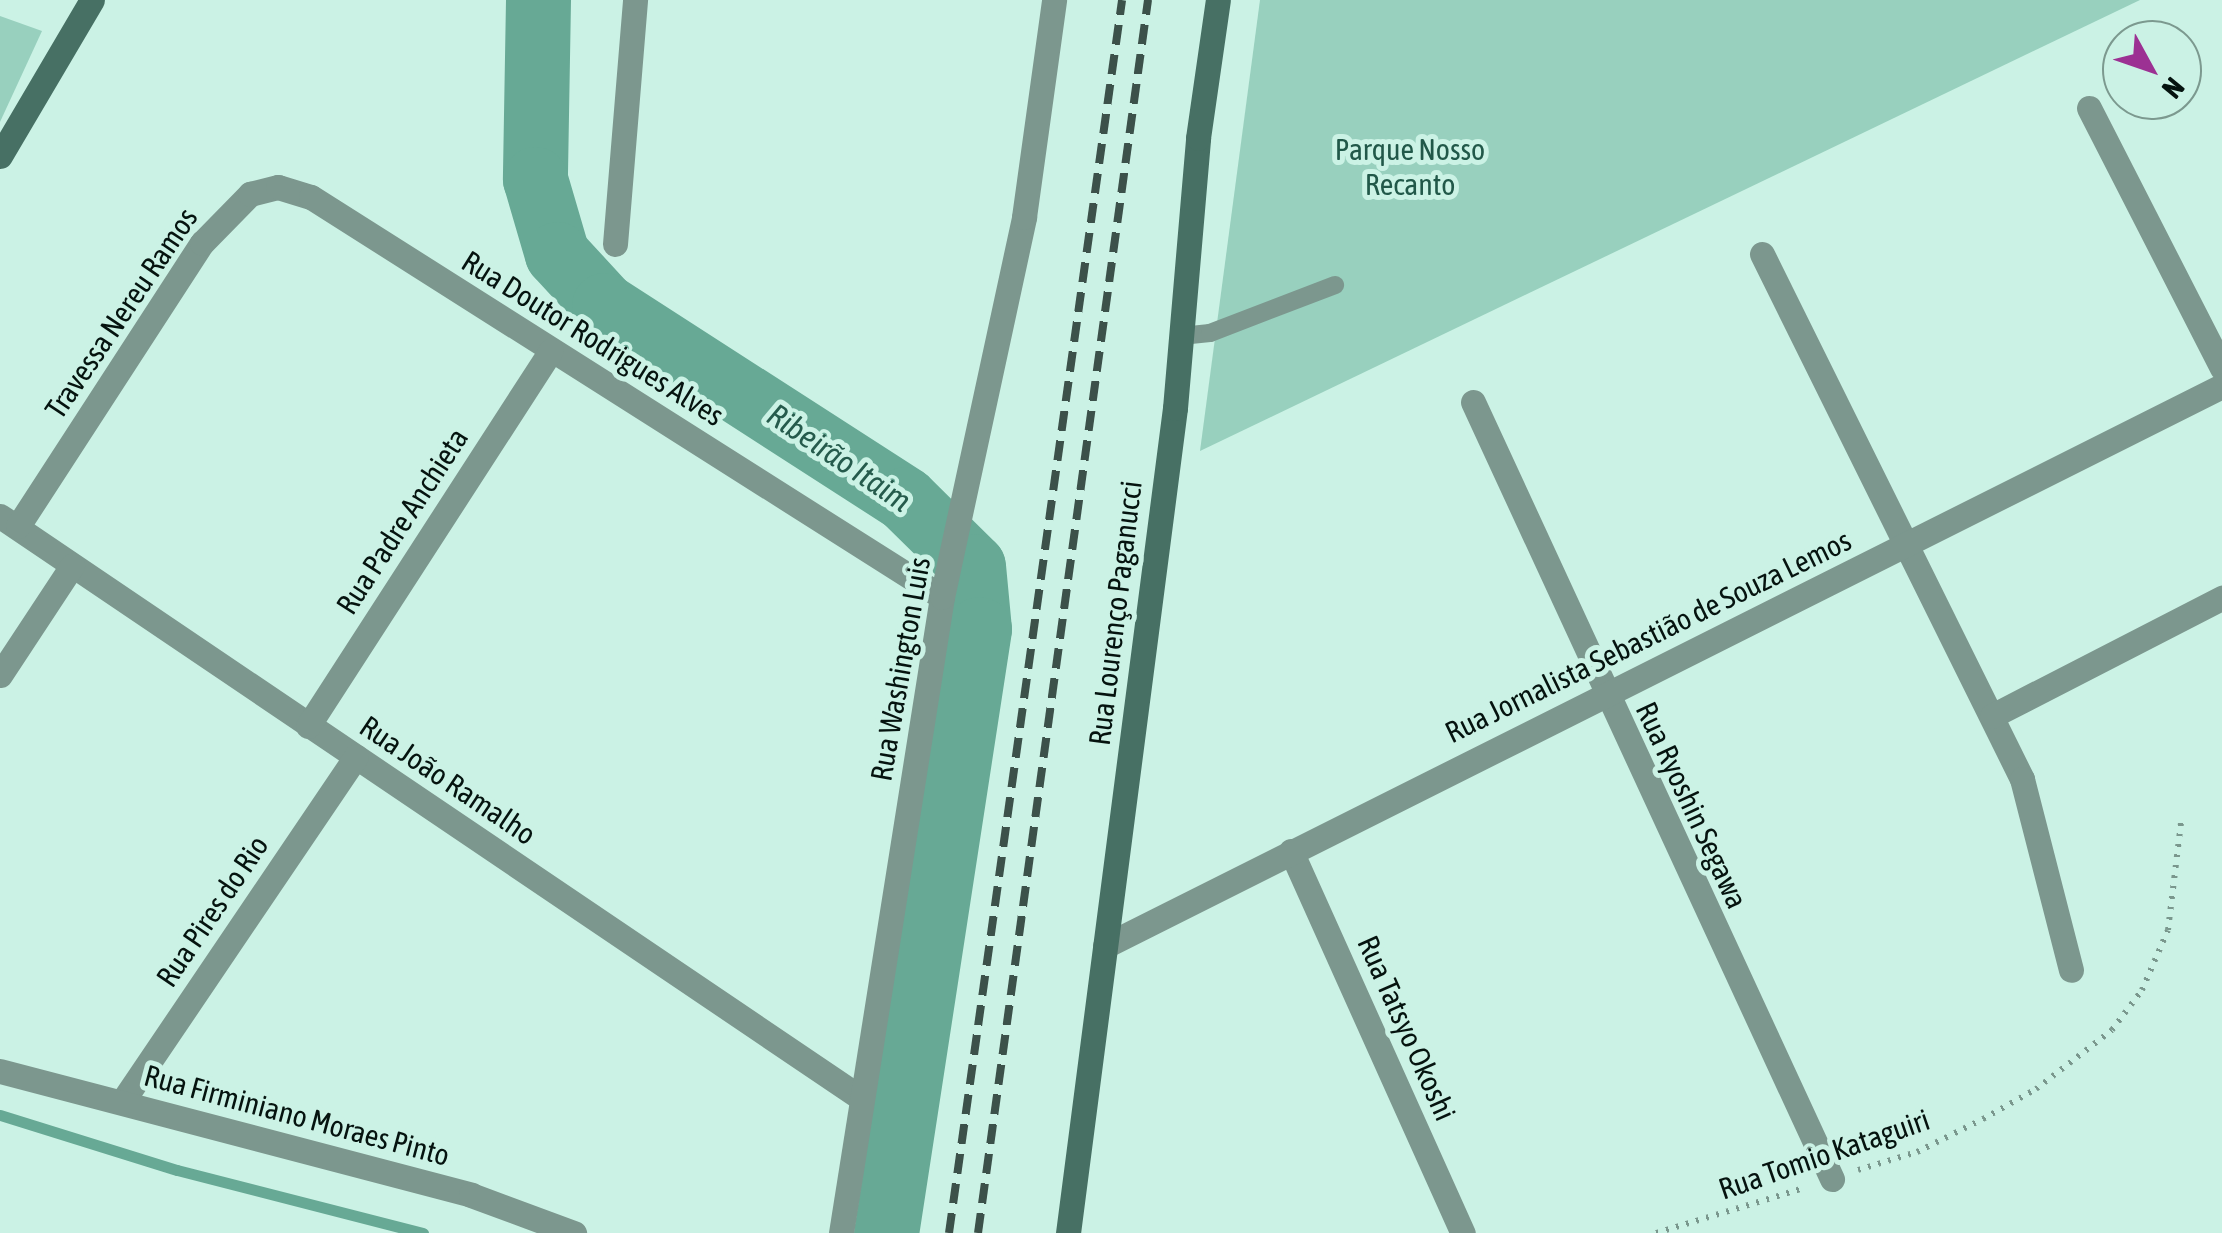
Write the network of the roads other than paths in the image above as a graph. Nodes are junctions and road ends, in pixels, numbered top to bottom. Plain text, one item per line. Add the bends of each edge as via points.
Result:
1 (92, 0) edge
2 (635, 0) edge
3 (1054, 0) edge
4 (1218, 0) edge
5 (2089, 108) dead end
6 (0, 156) edge
7 (311, 197) joint
8 (616, 244) dead end
9 (1762, 254) dead end
10 (1334, 285) dead end
11 (1181, 336) junction
12 (551, 351) junction
13 (2222, 368) edge
14 (2222, 386) edge
15 (1473, 402) dead end
16 (9, 521) edge
17 (1908, 543) junction
18 (72, 566) junction
19 (942, 597) junction
20 (2222, 598) edge
21 (0, 675) edge
22 (1604, 694) junction
23 (1992, 716) junction
24 (308, 726) junction
25 (356, 756) junction
26 (1291, 850) junction
27 (1104, 946) junction
28 (2071, 970) dead end
29 (0, 1070) edge
30 (861, 1098) junction
31 (122, 1102) junction
32 (1832, 1179) road end
33 (574, 1233) edge
34 (842, 1233) edge
35 (1068, 1233) edge
36 (1463, 1233) edge

1 - 6 main road
2 - 8 street
3 - 19 street, Rua Washington Luis via 1024,217
4 - 11 main road, Rua Lourenço Paganucci
5 - 13 street
7 - 12 street, Rua Doutor Rodrigues Alves
7 - 16 street, Travessa Nereu Ramos via 278,187 250,194 228,213
9 - 17 street
10 - 11 lane via 1210,333
11 - 27 main road, Rua Lourenço Paganucci
12 - 19 street, Rua Doutor Rodrigues Alves
12 - 24 street, Rua Padre Anchieta
14 - 17 street, Rua Jornalista Sebastião de Souza Lemos
15 - 22 street, Rua Ryoshin Segawa
16 - 18 street, Rua João Ramalho
17 - 22 street, Rua Jornalista Sebastião de Souza Lemos
17 - 23 street
18 - 21 street
18 - 24 street, Rua João Ramalho
19 - 30 street, Rua Washington Luis
20 - 23 street
22 - 26 street, Rua Jornalista Sebastião de Souza Lemos
22 - 32 street, Rua Ryoshin Segawa
23 - 28 street via 2022,779
24 - 25 street, Rua João Ramalho
25 - 30 street, Rua João Ramalho
25 - 31 street, Rua Pires do Rio
26 - 27 street, Rua Jornalista Sebastião de Souza Lemos
26 - 36 street, Rua Tatsyo Okoshi
27 - 35 main road, Rua Lourenço Paganucci
29 - 31 street, Rua Firminiano Moraes Pinto
30 - 34 street, Rua Washington Luis
31 - 33 street, Rua Firminiano Moraes Pinto via 471,1195

